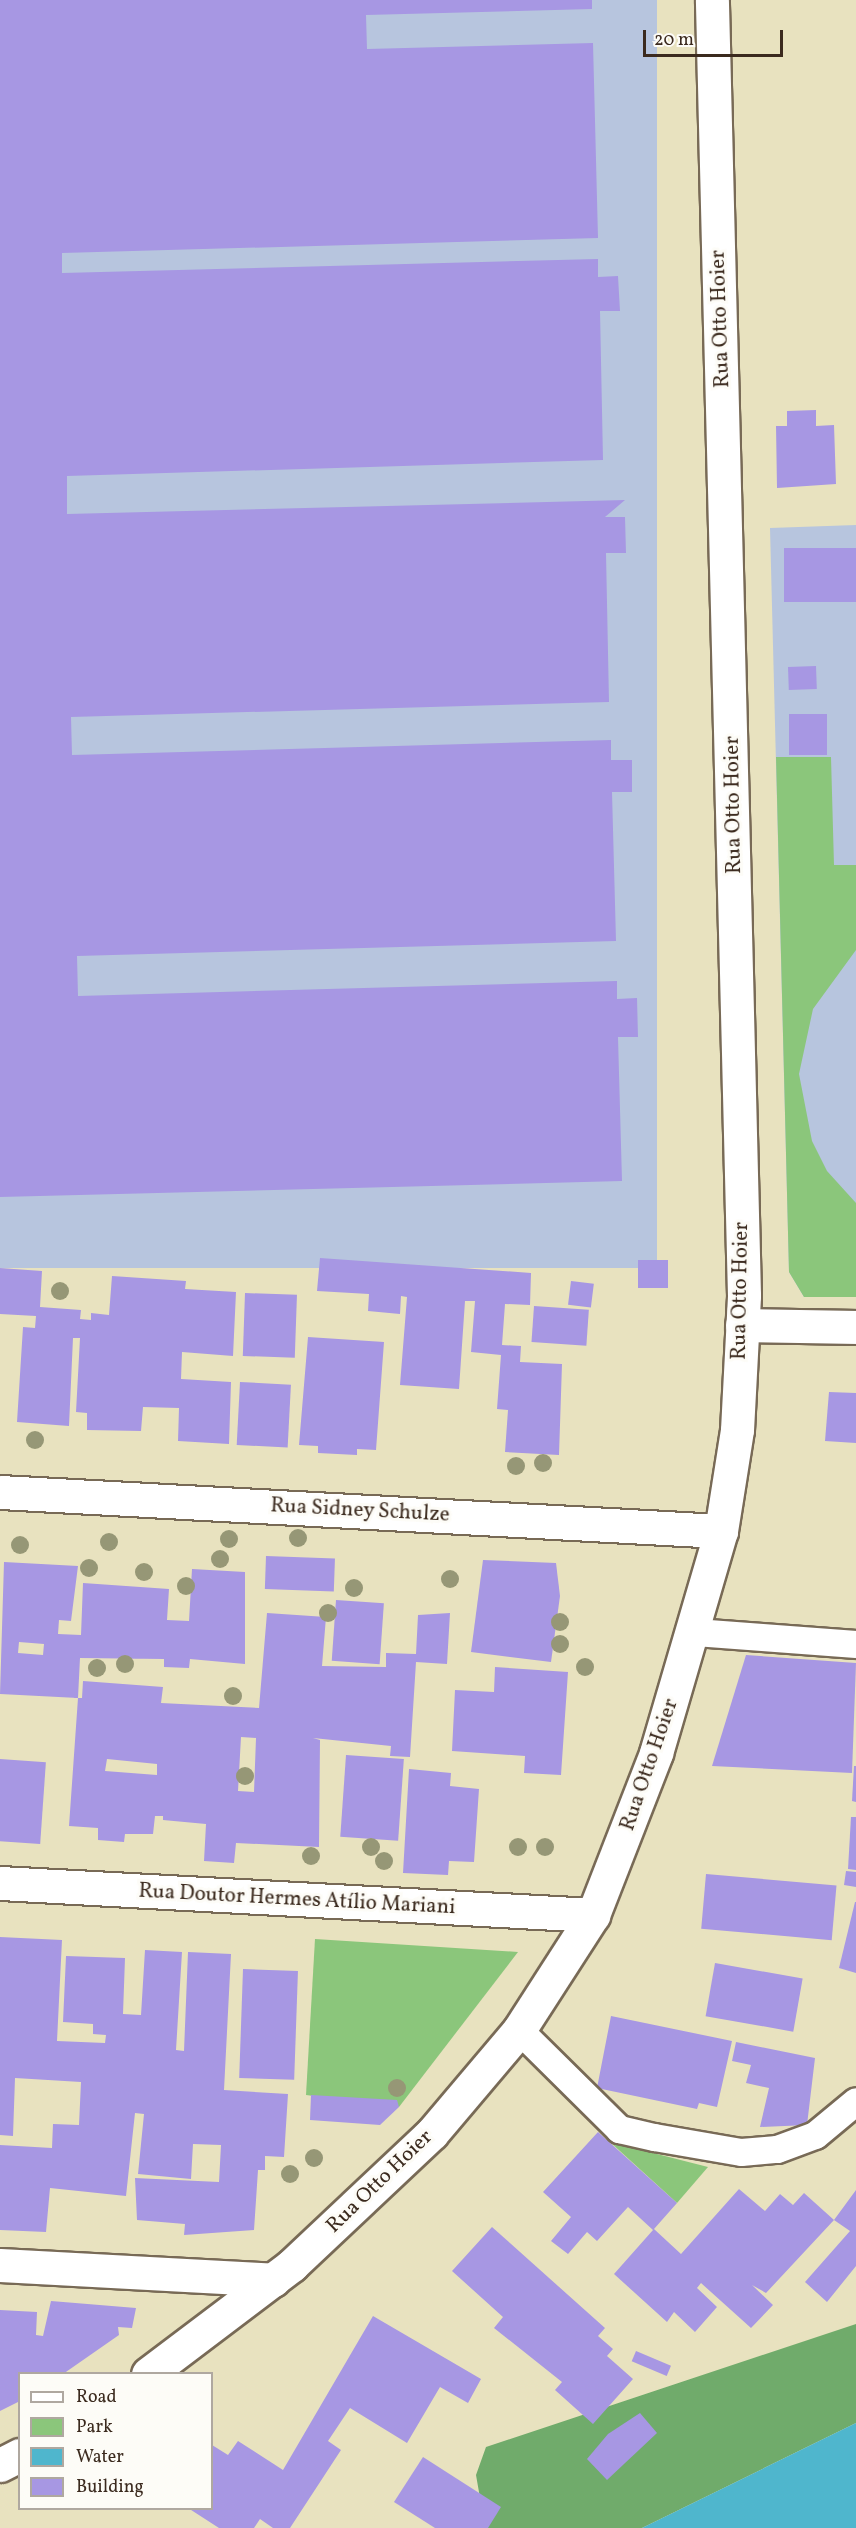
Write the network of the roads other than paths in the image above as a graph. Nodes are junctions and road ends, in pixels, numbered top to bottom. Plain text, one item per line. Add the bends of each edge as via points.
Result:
1 (712, 0) edge
2 (742, 1325) junction
3 (856, 1327) edge
4 (0, 1491) edge
5 (721, 1531) junction
6 (695, 1632) junction
7 (856, 1644) edge
8 (0, 1883) edge
9 (593, 1915) junction
10 (519, 2030) junction
11 (856, 2101) edge
12 (0, 2265) edge
13 (274, 2280) junction
14 (149, 2372) edge
15 (18, 2456) edge
16 (0, 2465) edge

1 - 2 street, Rua Otto Hoier
2 - 3 street
2 - 5 street, Rua Otto Hoier via 737,1430
4 - 5 street, Rua Sidney Schulze
5 - 6 street, Rua Otto Hoier
6 - 7 lane
6 - 9 street, Rua Otto Hoier
8 - 9 street, Rua Doutor Hermes Atílio Mariani
9 - 10 street, Rua Otto Hoier
10 - 11 lane via 619,2128 654,2137 741,2152 777,2150 815,2135
10 - 13 street, Rua Otto Hoier via 432,2133
12 - 13 street
13 - 14 street, Rua Otto Hoier
15 - 16 street

